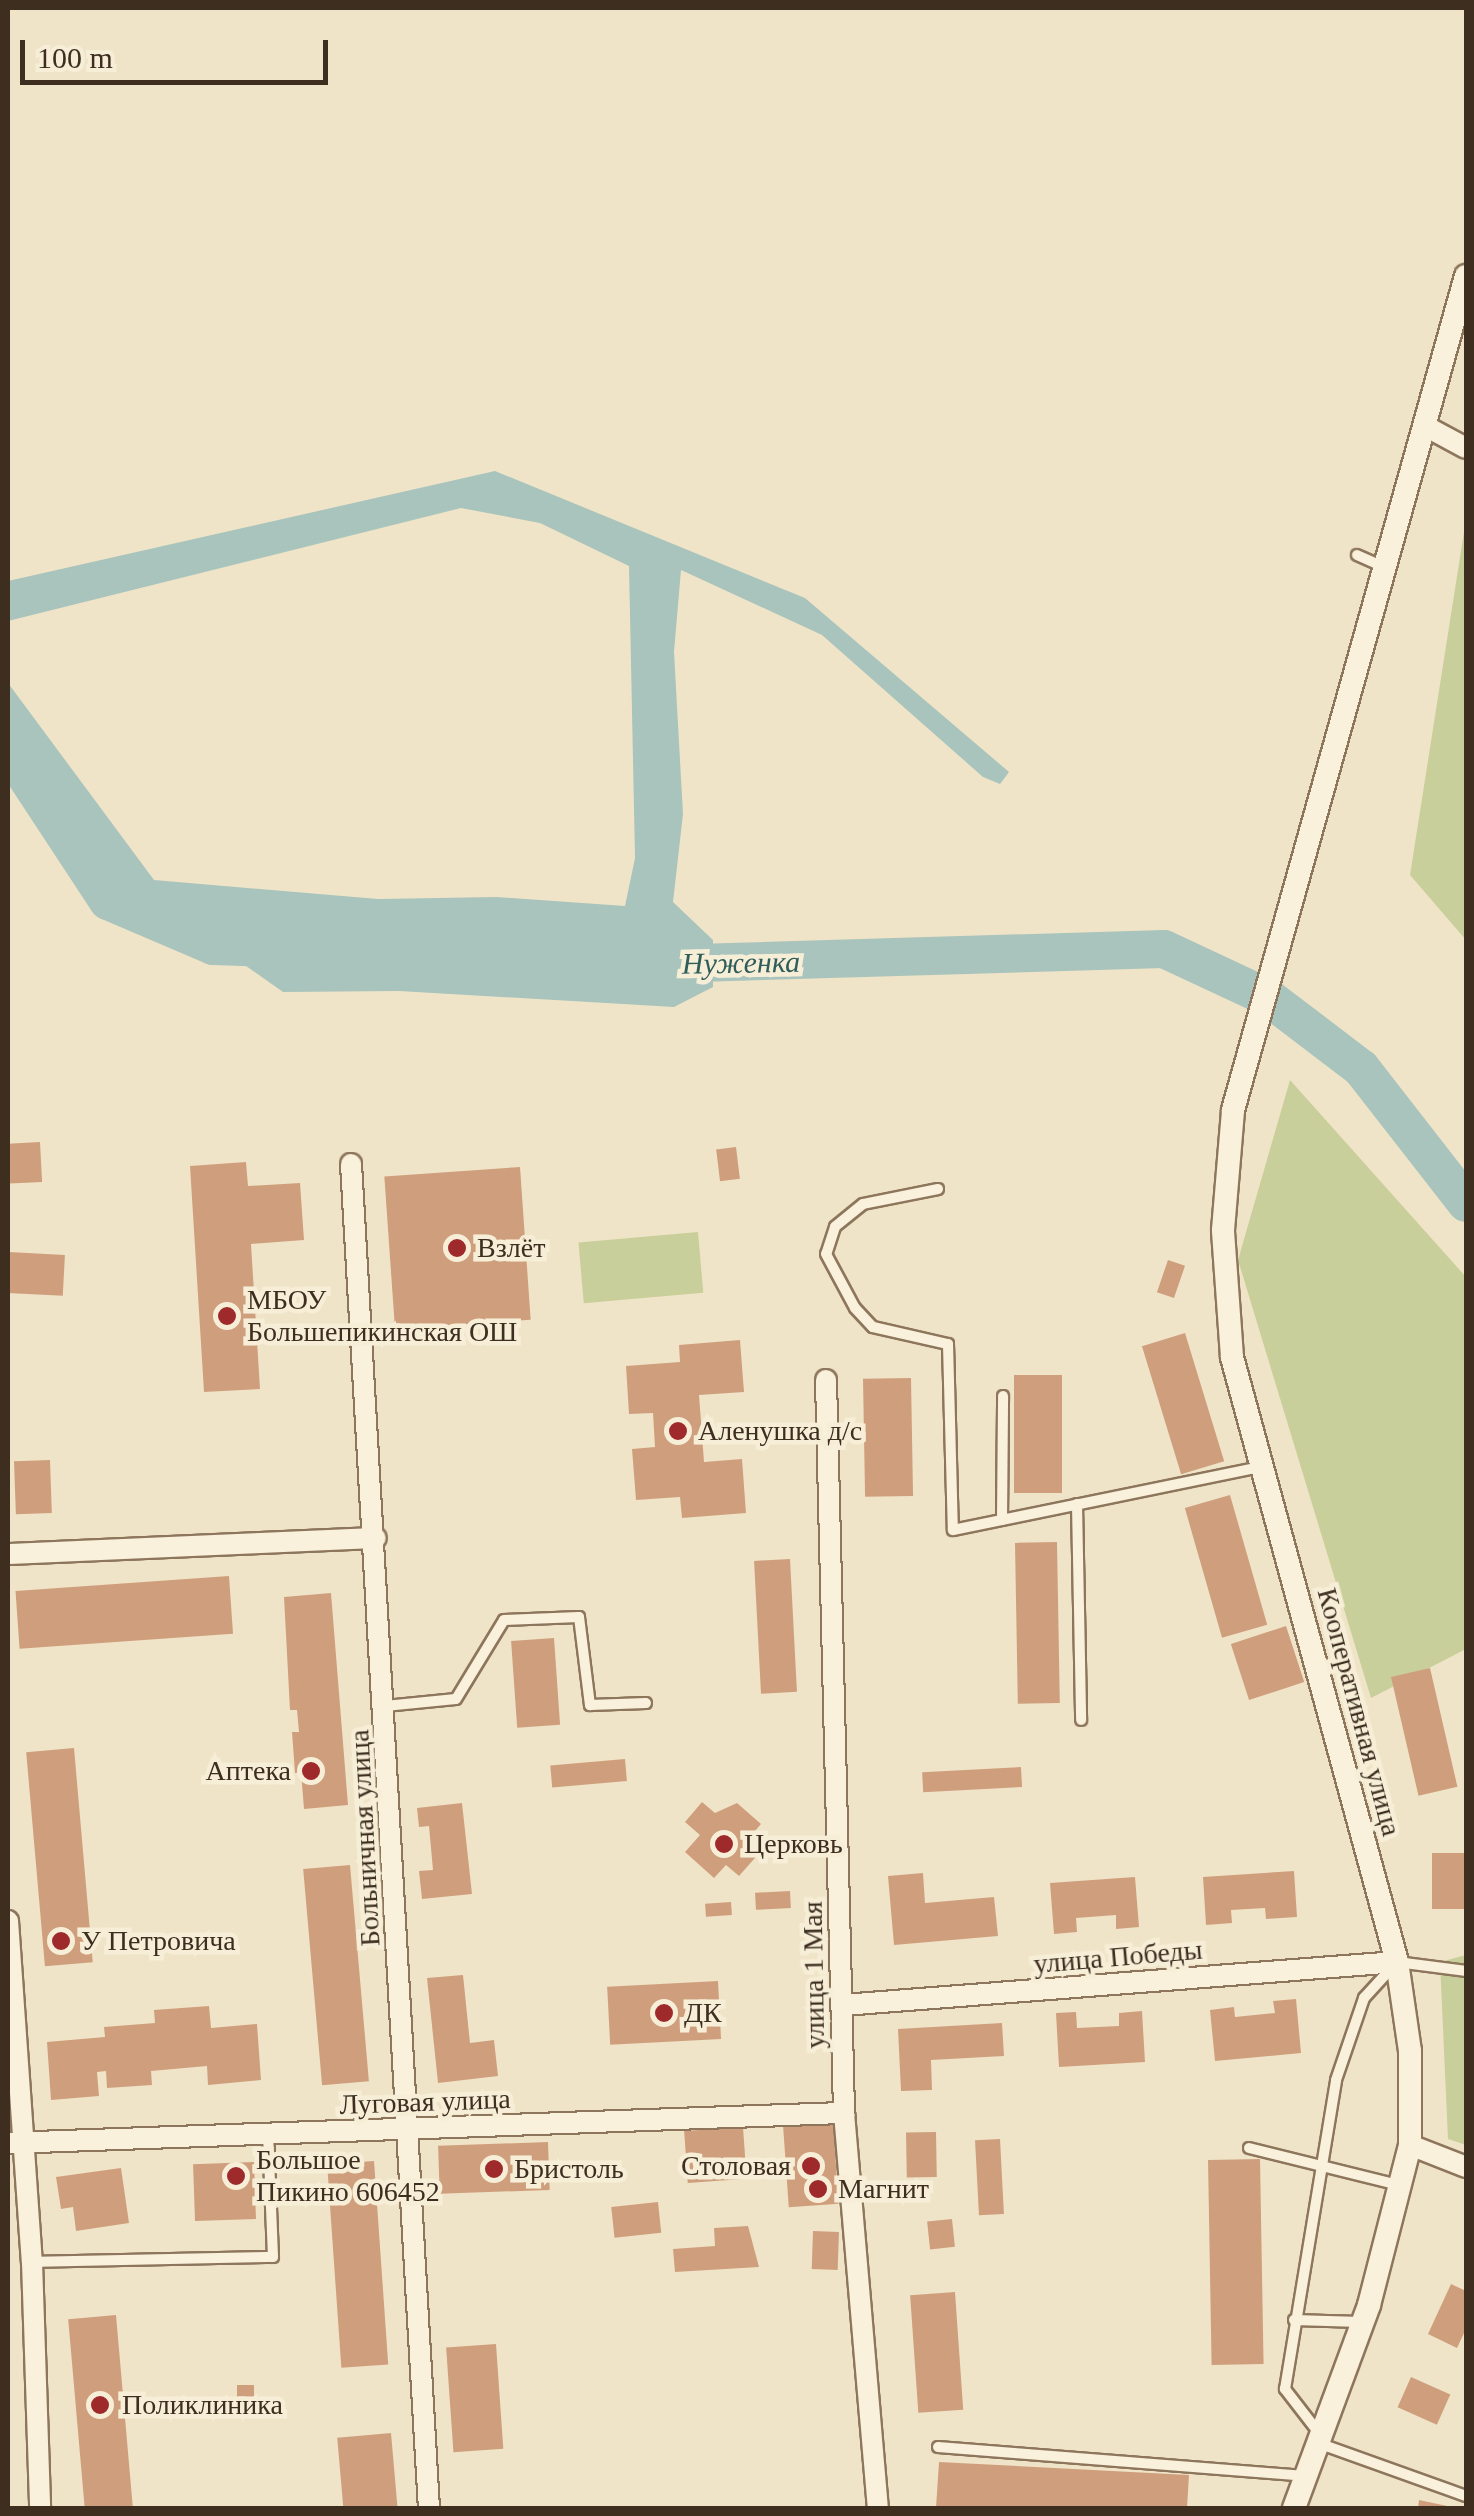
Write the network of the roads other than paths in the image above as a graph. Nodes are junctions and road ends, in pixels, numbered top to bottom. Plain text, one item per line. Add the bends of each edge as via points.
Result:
1 (1466, 276) edge
2 (1427, 426) junction
3 (1466, 448) edge
4 (1357, 555) dead end
5 (1390, 569) junction
6 (351, 1164) dead end
7 (938, 1189) dead end
8 (826, 1380) dead end
9 (1003, 1396) dead end
10 (1261, 1466) junction
11 (1077, 1504) junction
12 (1002, 1520) junction
13 (376, 1538) junction
14 (8, 1554) edge
15 (646, 1703) dead end
16 (385, 1706) junction
17 (1082, 1720) dead end
18 (8, 1921) edge
19 (1397, 1962) junction
20 (1466, 1971) edge
21 (843, 2005) junction
22 (844, 2114) junction
23 (408, 2131) junction
24 (268, 2135) junction
25 (16, 2143) edge
26 (1410, 2145) junction
27 (1249, 2148) dead end
28 (1320, 2166) junction
29 (1466, 2167) edge
30 (1400, 2186) junction
31 (32, 2262) junction
32 (1294, 2320) junction
33 (1362, 2322) junction
34 (1319, 2439) junction
35 (938, 2447) dead end
36 (1306, 2476) junction
37 (1466, 2496) edge
38 (40, 2508) edge
39 (429, 2508) edge
40 (878, 2508) edge
41 (1294, 2508) edge

1 - 2 street, Кооперативная улица
2 - 3 street
2 - 5 street, Кооперативная улица
4 - 5 lane
5 - 10 street, Кооперативная улица via 1233,1110 1223,1230 1232,1358
6 - 13 street, Больничная улица
7 - 12 lane via 863,1204 835,1227 826,1254 854,1308 873,1327 948,1344 954,1530
8 - 21 street, улица 1 Мая
9 - 12 lane
10 - 11 lane
10 - 19 street, Кооперативная улица
11 - 12 lane
11 - 17 lane
13 - 14 street
13 - 16 street, Больничная улица
15 - 16 lane via 590,1705 579,1617 504,1620 456,1699
16 - 23 street, Больничная улица
18 - 25 street
19 - 20 lane
19 - 21 street, улица Победы
19 - 26 street, Кооперативная улица via 1410,2050
19 - 28 lane via 1364,1998 1336,2080
21 - 22 street, улица 1 Мая
22 - 23 street, Луговая улица
22 - 40 street, улица 1 Мая
23 - 24 street, Луговая улица
23 - 39 street, Больничная улица
24 - 25 street, Луговая улица
24 - 31 lane via 274,2257
25 - 31 street
26 - 29 street
26 - 30 street, Кооперативная улица
27 - 28 lane
28 - 30 lane
28 - 32 lane
30 - 33 street, Кооперативная улица
31 - 38 street
32 - 33 lane
32 - 34 lane via 1285,2389
33 - 34 street, Кооперативная улица
34 - 36 street, Кооперативная улица
34 - 37 lane
35 - 36 lane
36 - 41 street, Кооперативная улица

